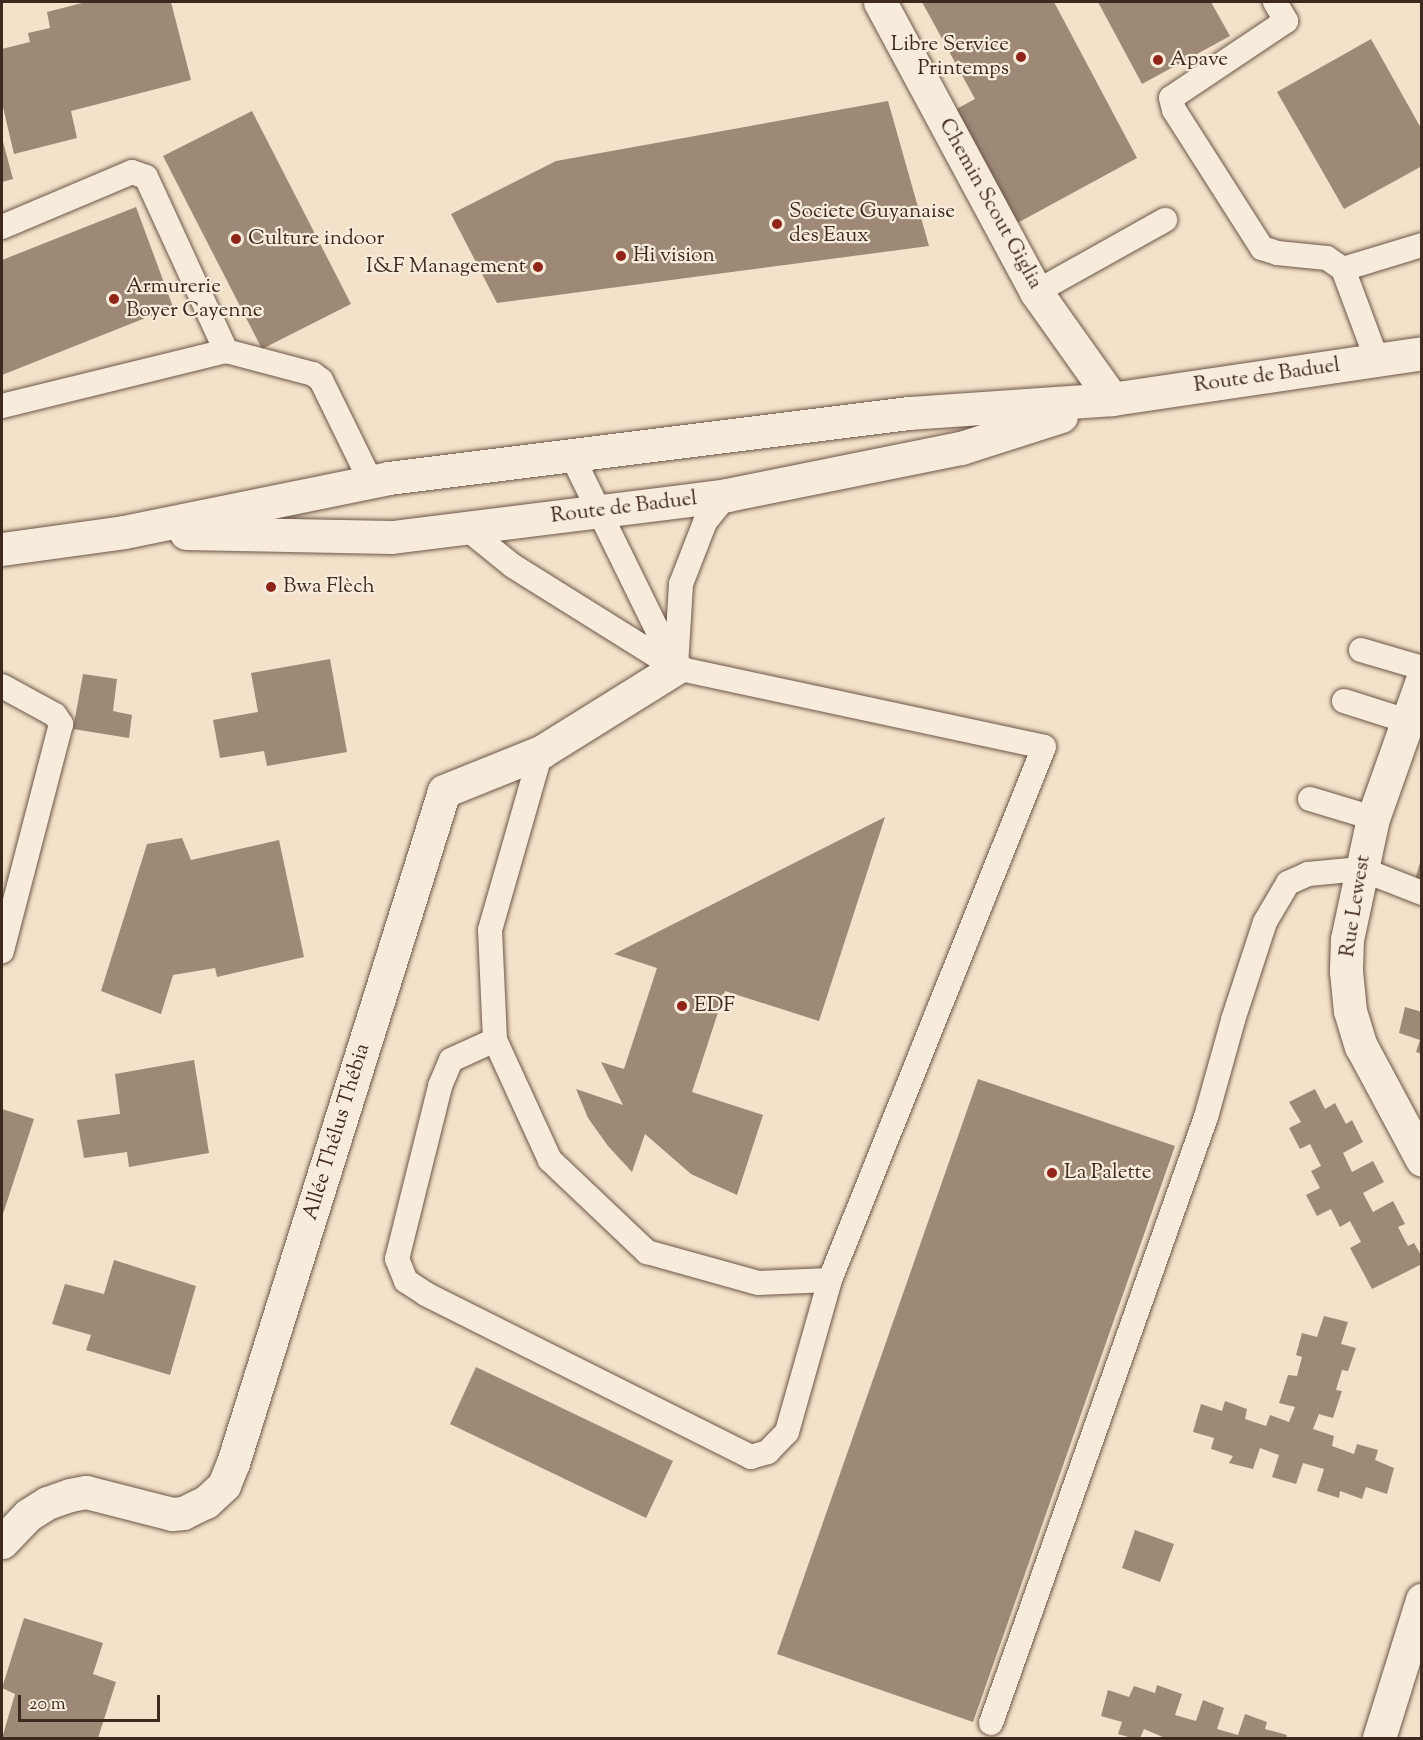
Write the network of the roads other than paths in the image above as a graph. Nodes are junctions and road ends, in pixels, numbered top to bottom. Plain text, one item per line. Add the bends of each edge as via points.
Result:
1 (880, 2) edge
2 (1275, 2) edge
3 (1165, 220) dead end
4 (2, 227) edge
5 (1422, 245) edge
6 (1343, 269) junction
7 (1036, 292) junction
8 (226, 351) junction
9 (1422, 354) edge
10 (1377, 360) junction
11 (1112, 399) junction
12 (2, 406) edge
13 (571, 454) junction
14 (371, 482) junction
15 (727, 495) junction
16 (600, 512) junction
17 (466, 528) junction
18 (124, 532) junction
19 (2, 549) edge
20 (1361, 650) dead end
21 (676, 668) junction
22 (1422, 668) edge
23 (1422, 680) edge
24 (2, 686) edge
25 (1344, 700) dead end
26 (1407, 722) junction
27 (541, 752) junction
28 (1310, 799) dead end
29 (1373, 818) junction
30 (1361, 869) junction
31 (1422, 893) edge
32 (2, 951) edge
33 (495, 1040) junction
34 (1422, 1160) edge
35 (830, 1280) junction
36 (2, 1542) edge
37 (1422, 1600) edge
38 (991, 1723) dead end
39 (1379, 1738) edge

1 - 7 main road, Chemin Scout Giglia
2 - 6 lane via 1286,21 1171,98 1174,110 1262,248 1327,258
3 - 7 lane
4 - 8 lane via 132,172 146,177
5 - 6 lane
6 - 10 lane
7 - 11 main road, Chemin Scout Giglia
8 - 12 lane
8 - 14 lane via 313,374 321,380
9 - 10 main road, Route de Baduel
10 - 11 main road, Route de Baduel
11 - 13 main road, Route de Baduel via 909,413
11 - 15 main road, Route de Baduel via 961,448
13 - 14 main road, Route de Baduel
13 - 16 lane
14 - 18 main road, Route de Baduel
15 - 16 main road, Route de Baduel
15 - 21 lane via 705,522 684,576
16 - 17 main road, Route de Baduel
16 - 21 lane
17 - 18 main road, Route de Baduel via 392,537
17 - 21 lane via 513,566
18 - 19 main road, Route de Baduel
20 - 22 lane
21 - 27 main road, Allée Thélus Thébia
21 - 35 lane via 1044,747
23 - 26 main road, Rue Lewest
24 - 32 lane via 55,715 62,724
25 - 26 lane
26 - 29 main road, Rue Lewest
27 - 33 lane via 490,930
27 - 36 main road, Allée Thélus Thébia via 444,791 224,1485 206,1502 172,1514 86,1492 70,1495 28,1515
28 - 29 lane
29 - 30 main road, Rue Lewest
30 - 31 lane
30 - 34 main road, Rue Lewest via 1347,939 1350,1011 1361,1046
30 - 38 lane via 1308,874 1288,883 1265,922 1206,1117
33 - 35 lane via 550,1160 647,1252 758,1283
33 - 35 lane via 451,1060 440,1086 397,1259 406,1281 751,1457 768,1452 787,1432
37 - 39 main road

